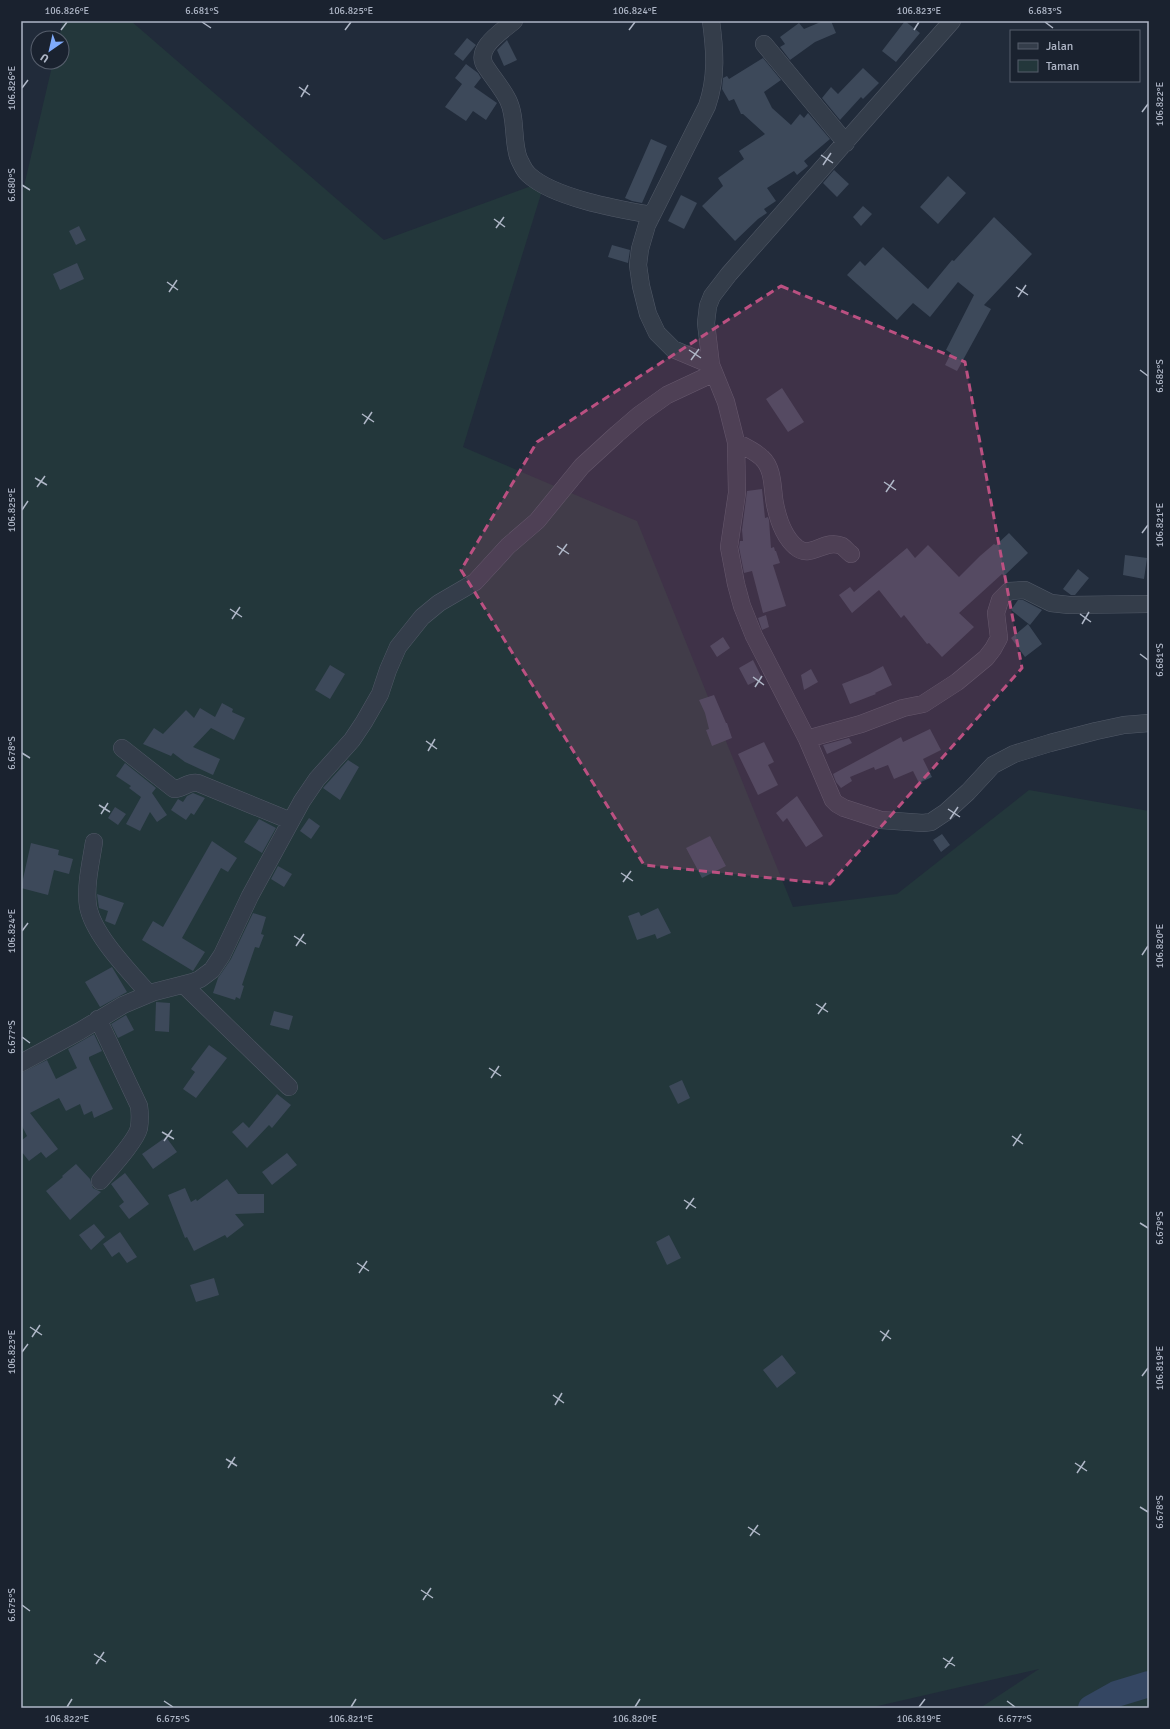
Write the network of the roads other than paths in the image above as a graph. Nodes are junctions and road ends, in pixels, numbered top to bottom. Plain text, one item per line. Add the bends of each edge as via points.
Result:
1 (514, 21) edge
2 (711, 21) edge
3 (952, 21) edge
4 (764, 44) dead end
5 (846, 142) junction
6 (652, 215) junction
7 (713, 369) junction
8 (736, 442) junction
9 (851, 554) dead end
10 (1149, 604) edge
11 (1149, 723) edge
12 (807, 739) junction
13 (122, 748) dead end
14 (291, 821) junction
15 (94, 842) dead end
16 (184, 985) junction
17 (149, 994) junction
18 (98, 1020) junction
19 (21, 1063) edge
20 (289, 1087) dead end
21 (100, 1181) dead end

1 - 6 street via 491,41 481,58 509,101 513,112 518,157 523,167 528,174 552,189 613,208
2 - 6 street via 715,65 711,94
3 - 5 street
4 - 5 street
5 - 7 street via 784,210 712,296 706,322
6 - 7 street via 638,257 639,277 648,314 657,334 673,349
7 - 8 street via 726,402
7 - 14 street via 640,415 590,458 537,521 508,546 475,582 439,603 422,618 398,647 380,694 364,722 352,740 317,779
8 - 9 street via 763,458 770,469 775,505 788,540 797,548 808,552 830,544 842,546
8 - 12 street via 737,493 729,547 736,584 754,636
10 - 12 street via 1069,606 1051,603 1025,590 1009,591 1000,600 996,613 999,638 993,649 957,682 923,704
11 - 12 street via 1096,731 1014,754 993,766 938,819 923,823 881,820 841,807 833,800
13 - 14 street via 174,789 198,783
14 - 16 street via 217,964 200,980
15 - 17 street via 88,907 94,923 118,959
16 - 17 street
16 - 20 street
17 - 18 street
18 - 19 street
18 - 21 street via 139,1106 140,1117 139,1129 134,1138

